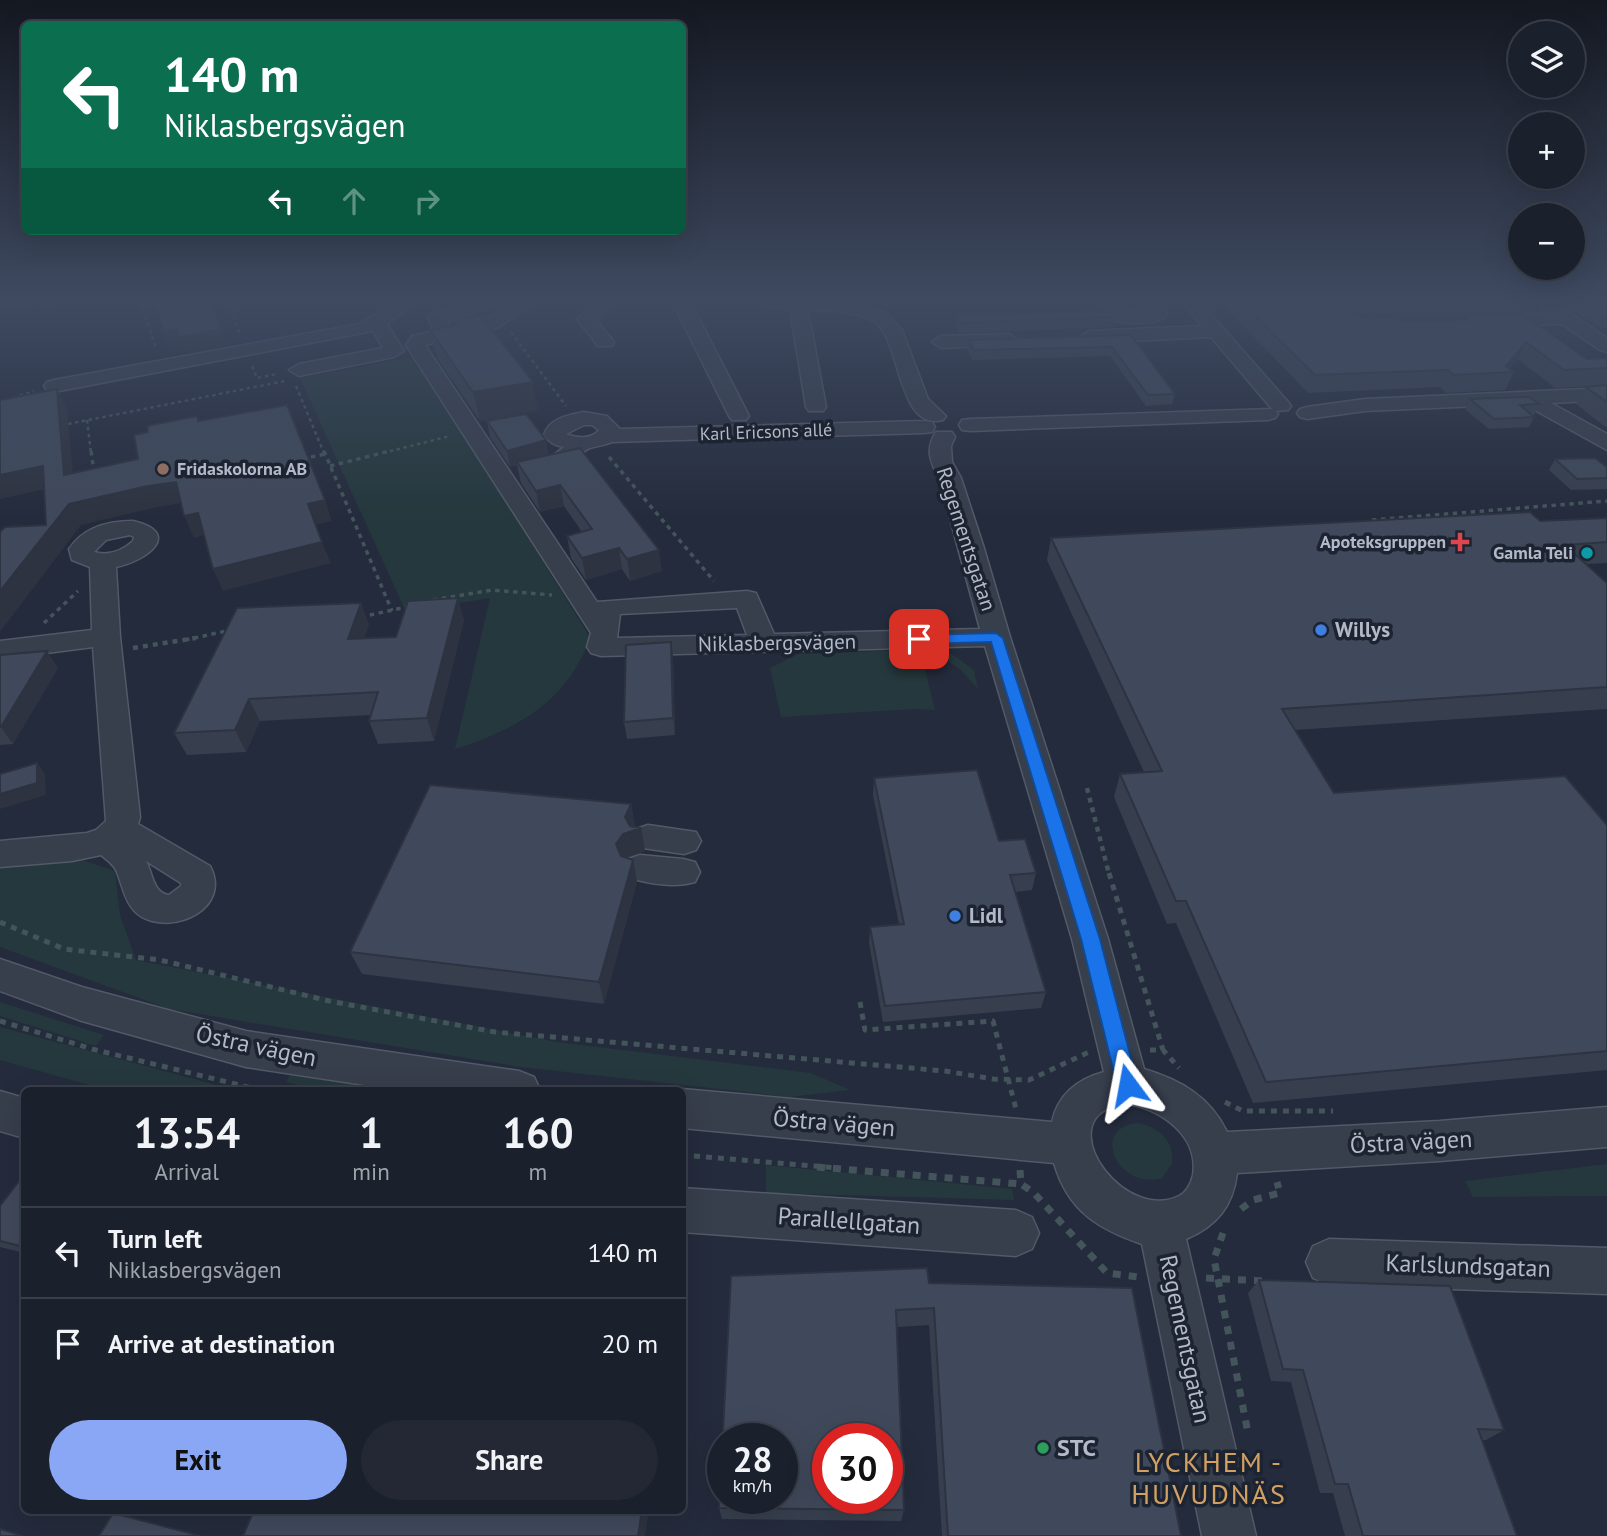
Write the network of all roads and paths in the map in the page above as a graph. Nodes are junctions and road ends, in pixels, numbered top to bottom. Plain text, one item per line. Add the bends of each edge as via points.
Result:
1 (111, 375) edge
2 (256, 375) edge
3 (274, 375) edge
4 (434, 375) edge
5 (539, 375) edge
6 (718, 375) edge
7 (810, 375) edge
8 (909, 375) edge
9 (1253, 375) edge
10 (54, 386) joint
11 (1607, 394) edge
12 (1526, 398) junction
13 (7, 402) edge
14 (816, 407) dead end
15 (738, 416) dead end
16 (1287, 417) junction
17 (538, 419) dead end
18 (87, 420) junction
19 (569, 422) junction
20 (68, 424) dead end
21 (498, 426) edge
22 (944, 426) junction
23 (471, 431) junction
24 (595, 441) junction
25 (1607, 443) edge
26 (325, 454) junction
27 (300, 459) edge
28 (330, 466) junction
29 (503, 478) junction
30 (95, 484) edge
31 (1607, 501) edge
32 (1513, 509) junction
33 (1520, 516) edge
34 (1372, 520) edge
35 (103, 562) joint
36 (583, 600) junction
37 (722, 600) junction
38 (430, 601) edge
39 (417, 604) edge
40 (392, 611) junction
41 (354, 618) edge
42 (235, 628) edge
43 (996, 638) junction
44 (603, 640) junction
45 (764, 643) junction
46 (107, 645) junction
47 (3, 650) edge
48 (1087, 788) dead end
49 (644, 853) edge
50 (0, 854) edge
51 (684, 857) dead end
52 (0, 922) edge
53 (0, 975) edge
54 (860, 1002) dead end
55 (0, 1021) edge
56 (1164, 1050) junction
57 (1123, 1068) junction
58 (1188, 1076) dead end
59 (1010, 1079) junction
60 (248, 1087) edge
61 (499, 1087) edge
62 (1215, 1096) dead end
63 (686, 1108) edge
64 (0, 1111) edge
65 (1341, 1111) dead end
66 (21, 1117) edge
67 (1607, 1127) edge
68 (1263, 1130) junction
69 (1070, 1144) junction
70 (1214, 1153) junction
71 (686, 1155) edge
72 (1021, 1184) dead end
73 (686, 1210) edge
74 (1232, 1220) dead end
75 (1160, 1223) junction
76 (1227, 1228) dead end
77 (1016, 1233) dead end
78 (1329, 1262) dead end
79 (1607, 1271) edge
80 (1249, 1441) dead end
81 (1229, 1536) edge

1 - 10 street
2 - 3 path
4 - 23 street
5 - 19 path
6 - 15 street
7 - 14 street
8 - 22 street via 919,401
9 - 16 street
10 - 13 path
11 - 12 street, Karl Ericsons allé
12 - 16 street, Karl Ericsons allé via 1365,405
12 - 25 street
16 - 22 street, Karl Ericsons allé
17 - 19 street
18 - 20 path
18 - 26 path via 293,380
18 - 30 path
19 - 24 street via 556,429 560,440
19 - 24 street via 588,418 608,424 610,429
21 - 23 street
22 - 24 street, Karl Ericsons allé
22 - 43 street, Regementsgatan via 941,462 971,545
23 - 28 path
23 - 29 street
24 - 29 street via 558,463
24 - 37 path via 720,588
26 - 27 path
26 - 28 path
28 - 40 path
29 - 36 street
31 - 32 path
32 - 33 path
32 - 34 path
35 - 46 street
35 - 47 path via 74,596
36 - 38 path via 511,588
36 - 44 street
37 - 44 street via 607,607
37 - 45 street via 747,599
39 - 40 path
40 - 41 path
42 - 46 path via 202,637
43 - 45 street, Niklasbergsvägen
43 - 57 street, Regementsgatan via 1090,939
44 - 45 street, Niklasbergsvägen
46 - 47 street
46 - 50 street via 124,817 113,835
48 - 56 path
49 - 51 street
52 - 59 path via 64,949 160,960 330,1001 495,1032
53 - 61 street, Östra vägen via 82,1004 246,1049
54 - 59 path via 864,1030 993,1021
55 - 60 path
56 - 57 path
56 - 58 path
57 - 59 path via 1091,1052 1074,1056 1036,1078
57 - 69 street via 1084,1101 1071,1125
57 - 70 street via 1147,1088 1177,1101 1200,1124
62 - 68 path via 1243,1111
63 - 69 street, Östra vägen
64 - 66 street
65 - 68 path
67 - 68 street, Östra vägen via 1440,1141
68 - 70 street, Östra vägen
68 - 74 path via 1280,1193 1252,1200
69 - 75 street via 1078,1173 1099,1199 1128,1217
70 - 75 street via 1216,1174 1211,1193 1199,1209 1182,1219
71 - 72 path
73 - 77 street, Parallellgatan
75 - 81 street, Regementsgatan
76 - 80 path via 1214,1259
78 - 79 street, Karlslundsgatan

